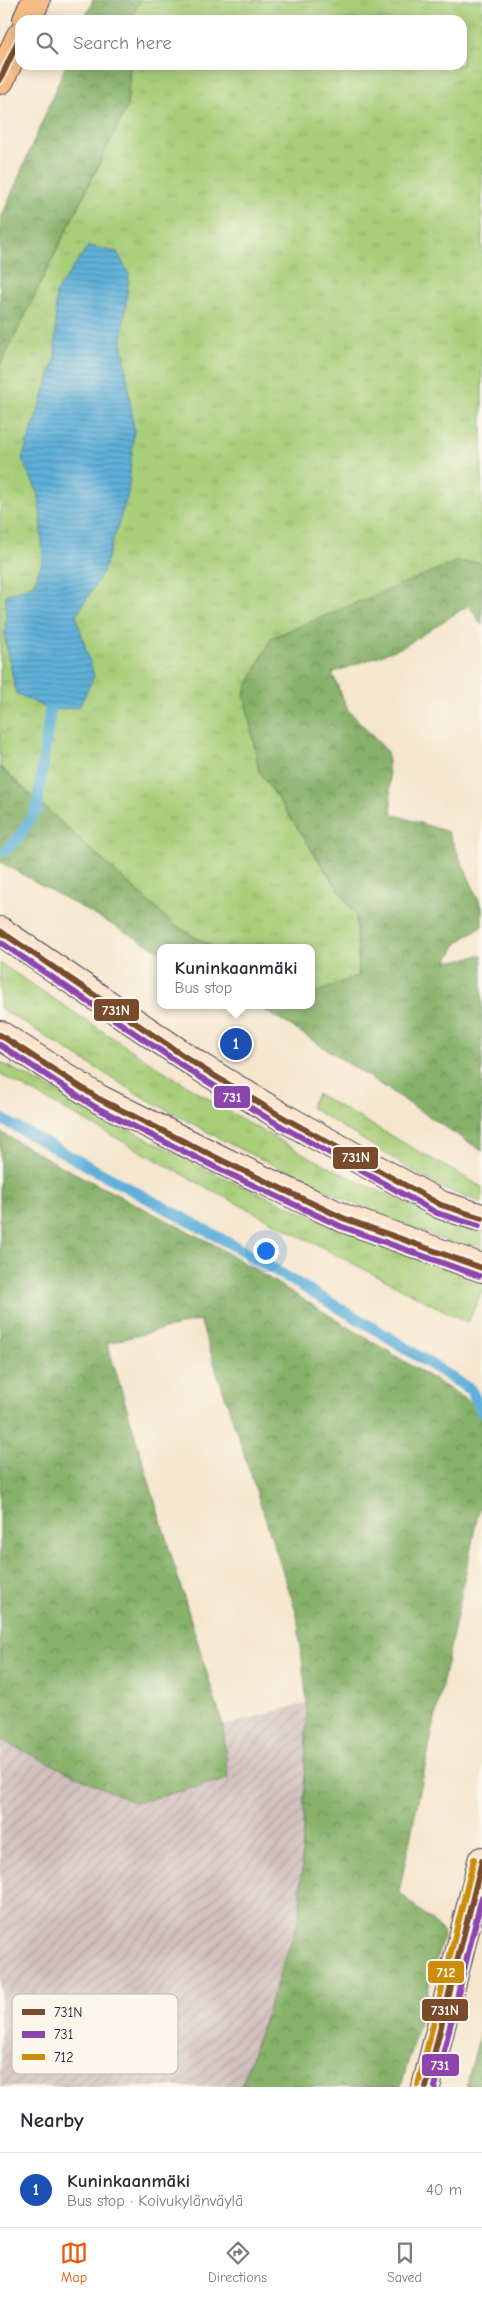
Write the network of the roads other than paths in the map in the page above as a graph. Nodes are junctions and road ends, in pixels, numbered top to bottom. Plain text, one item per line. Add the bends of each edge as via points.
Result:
1 (36, 0) edge
2 (29, 15) edge
3 (15, 48) edge
4 (0, 80) edge
5 (0, 931) edge
6 (0, 1035) edge
7 (482, 1218) edge
8 (482, 1268) edge
9 (482, 1861) edge
10 (426, 2087) edge

1 - 2 highway
3 - 4 highway
5 - 7 main road via 200,1067 279,1115 441,1204
6 - 8 main road via 99,1099 225,1162 343,1218
9 - 10 main road

